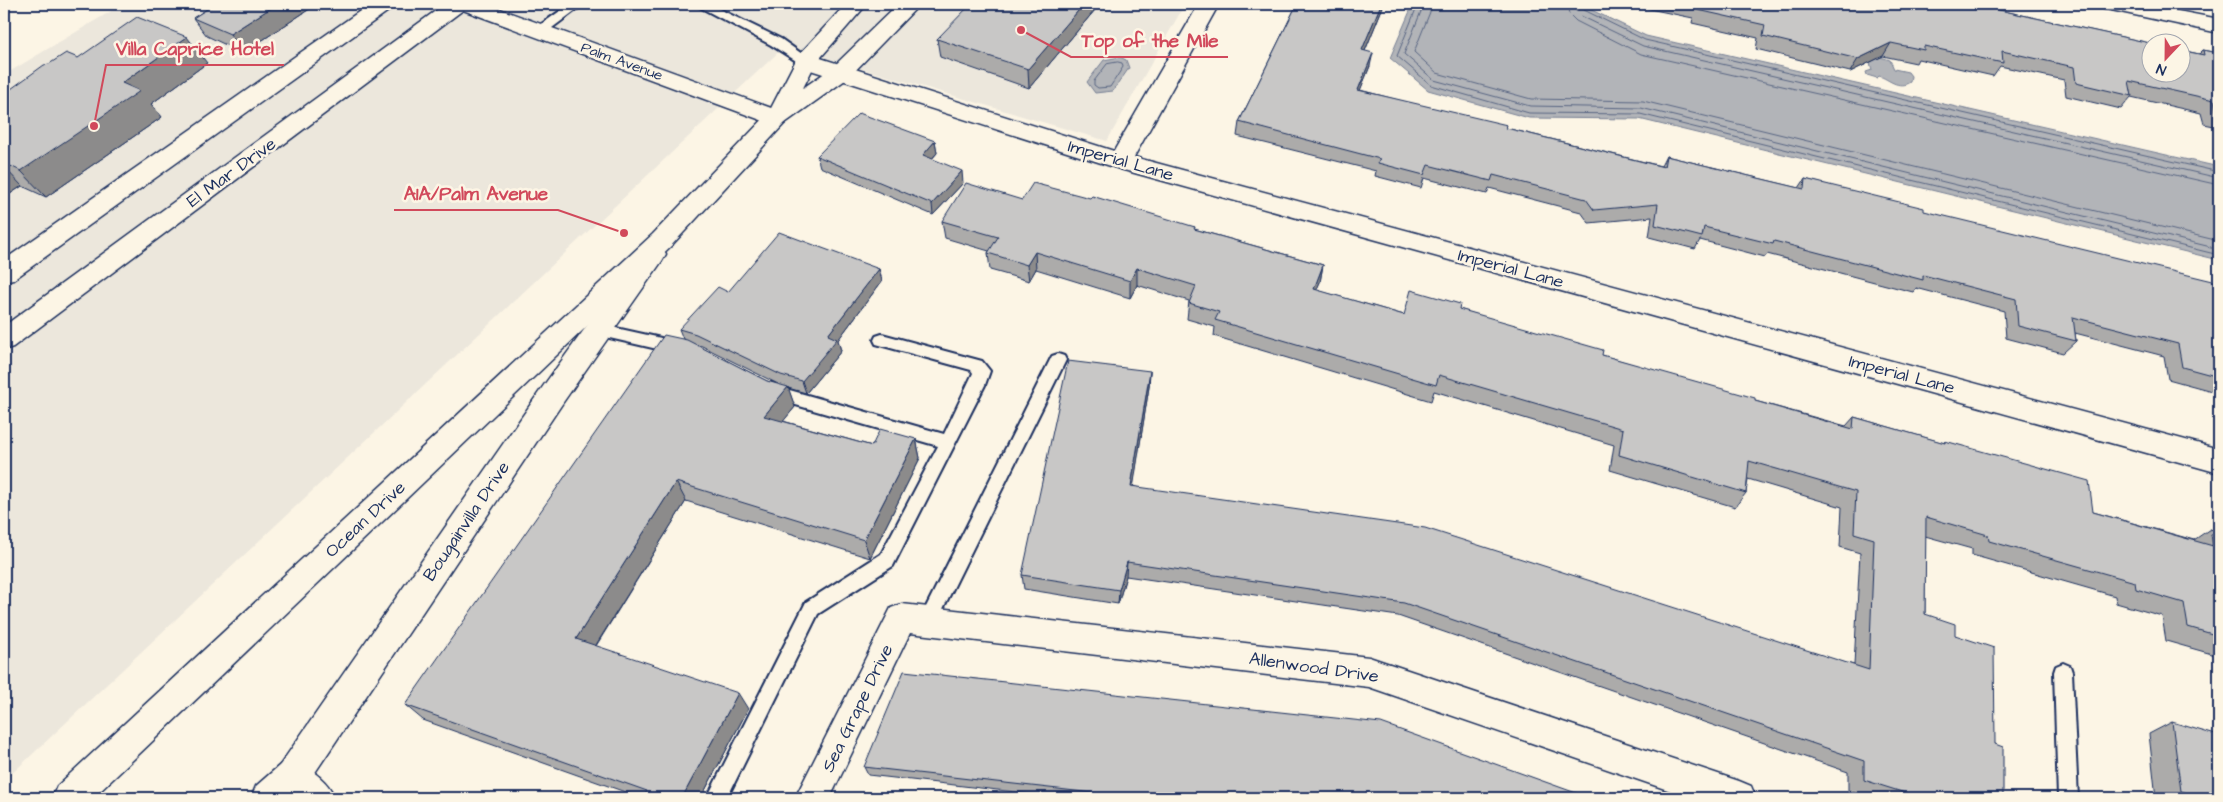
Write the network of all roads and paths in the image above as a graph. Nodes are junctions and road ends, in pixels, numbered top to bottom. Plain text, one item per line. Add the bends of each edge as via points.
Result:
1 (384, 4) edge
2 (458, 4) edge
3 (467, 4) edge
4 (578, 4) edge
5 (700, 4) edge
6 (858, 4) edge
7 (910, 4) edge
8 (1209, 4) edge
9 (2112, 4) edge
10 (2219, 26) edge
11 (540, 31) junction
12 (806, 61) junction
13 (840, 73) junction
14 (778, 118) junction
15 (1120, 161) junction
16 (662, 240) junction
17 (4, 273) edge
18 (598, 330) junction
19 (4, 340) edge
20 (882, 340) dead end
21 (692, 352) edge
22 (1058, 360) dead end
23 (755, 381) edge
24 (948, 442) junction
25 (2219, 461) edge
26 (915, 619) junction
27 (2063, 672) dead end
28 (280, 788) edge
29 (69, 798) edge
30 (318, 798) edge
31 (717, 798) edge
32 (812, 798) edge
33 (1739, 798) edge
34 (2068, 798) edge

1 - 17 street
2 - 19 street, El Mar Drive
3 - 11 street, Palm Avenue
4 - 11 lane
5 - 12 lane via 776,42
6 - 12 street
7 - 13 street
8 - 15 street
9 - 10 street
11 - 14 street, Palm Avenue
12 - 13 street, Imperial Lane
12 - 14 street
13 - 14 street
13 - 15 street, Imperial Lane
14 - 16 street
15 - 25 street, Imperial Lane
16 - 18 street, Bougainvilla Drive
16 - 29 street, Ocean Drive
18 - 21 lane
18 - 28 street, Bougainvilla Drive
20 - 24 lane via 976,365 982,371
22 - 26 lane
23 - 24 lane via 782,394
24 - 31 lane via 887,560 812,608
26 - 32 street, Sea Grape Drive
26 - 33 street, Allenwood Drive via 1369,672
27 - 34 lane
28 - 30 street

